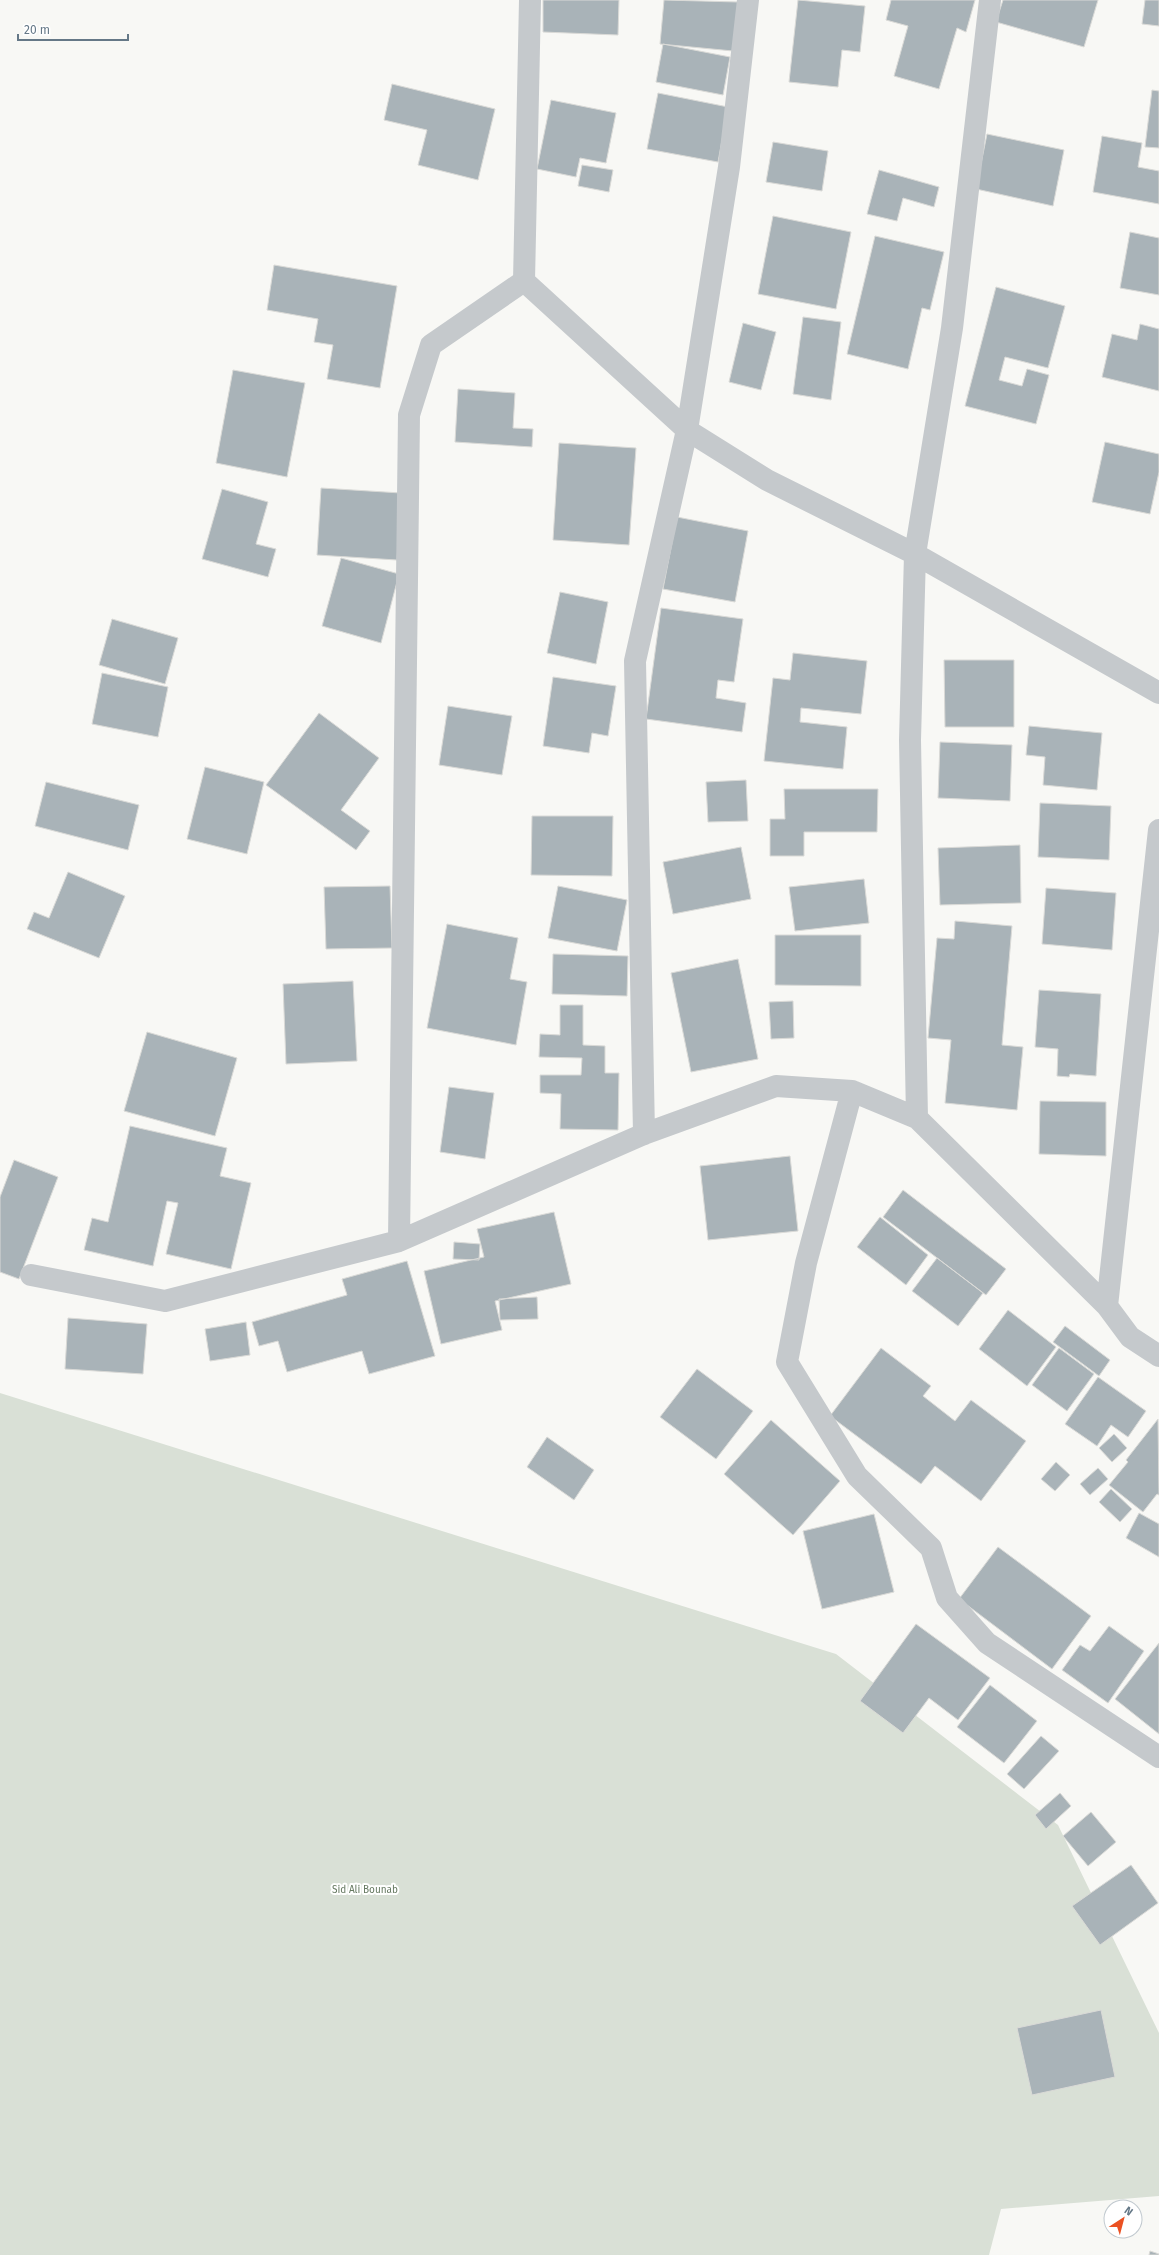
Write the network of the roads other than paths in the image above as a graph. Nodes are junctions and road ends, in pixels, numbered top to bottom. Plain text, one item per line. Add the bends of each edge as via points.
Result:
1 (530, 0) edge
2 (748, 0) edge
3 (990, 0) edge
4 (524, 281) junction
5 (686, 430) junction
6 (915, 554) junction
7 (1159, 693) edge
8 (1159, 830) edge
9 (852, 1091) junction
10 (917, 1118) junction
11 (644, 1134) junction
12 (399, 1241) junction
13 (30, 1275) dead end
14 (1107, 1306) junction
15 (1159, 1356) edge
16 (1159, 1757) edge

1 - 4 street
2 - 5 street via 729,168
3 - 6 street via 952,328
4 - 5 street
4 - 12 street via 431,345 409,415
5 - 6 street via 767,480
5 - 11 street via 635,661
6 - 7 street
6 - 10 street via 910,740
8 - 14 street
9 - 10 street
9 - 11 street via 776,1086
9 - 16 street via 806,1263 787,1362 857,1476 931,1548 947,1598 987,1643
10 - 14 street
11 - 12 street
12 - 13 street via 165,1301
14 - 15 street via 1130,1337

